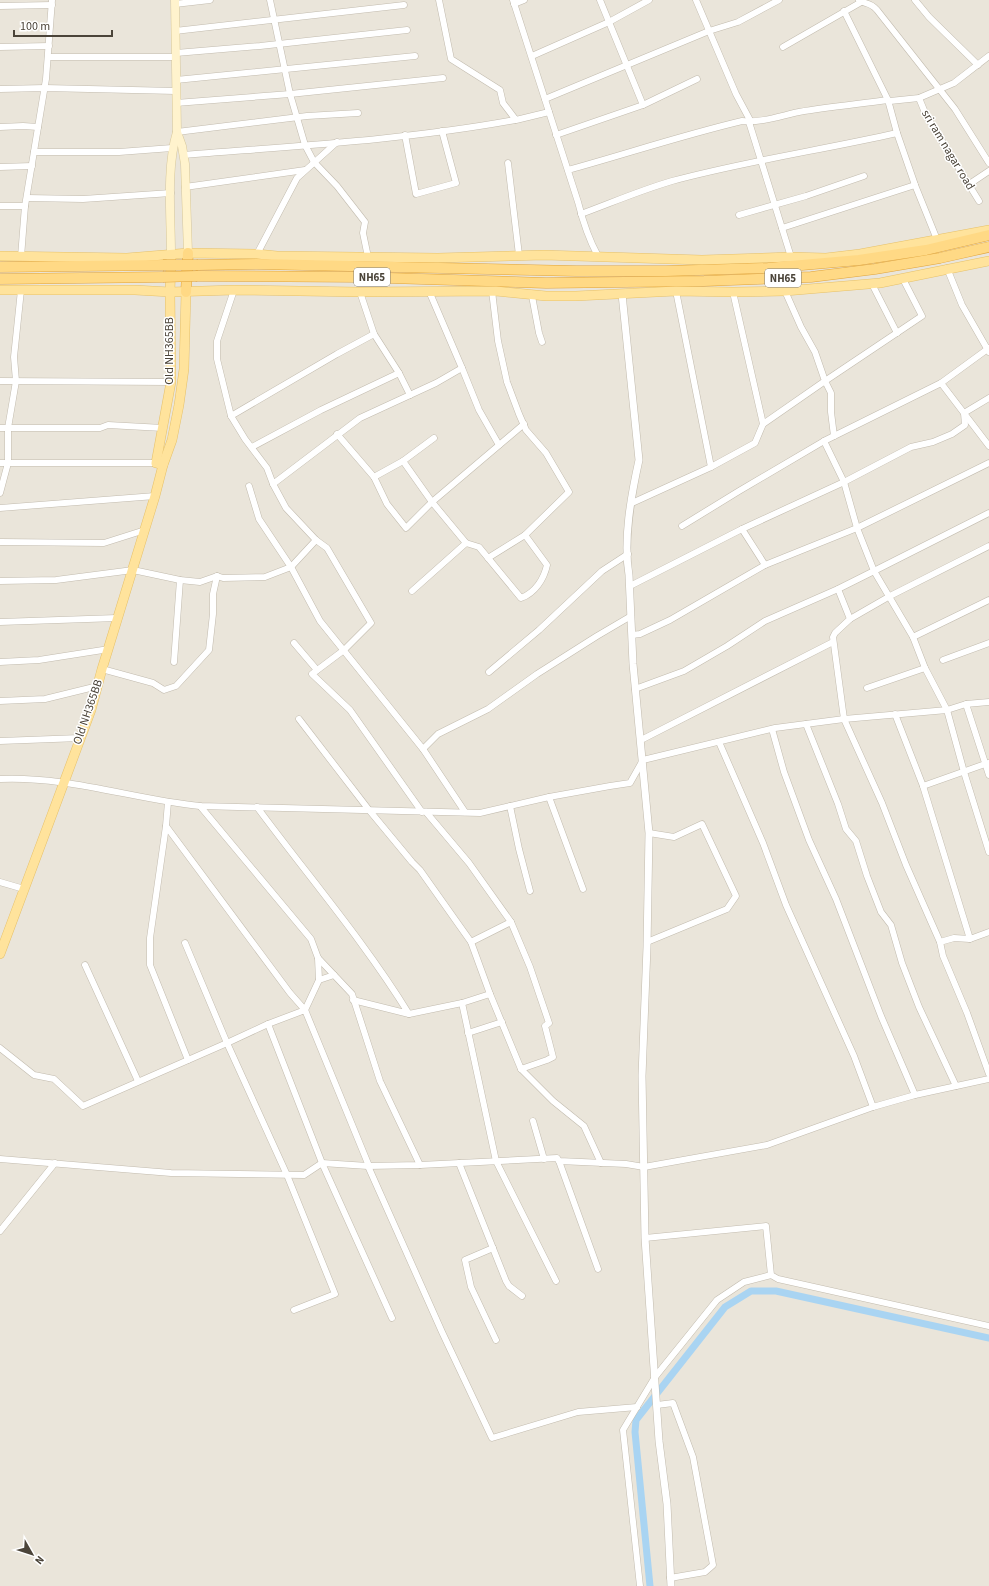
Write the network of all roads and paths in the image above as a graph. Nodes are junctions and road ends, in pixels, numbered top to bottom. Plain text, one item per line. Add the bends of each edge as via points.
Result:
1 (210, 0) edge
2 (270, 0) edge
3 (439, 0) edge
4 (524, 0) edge
5 (600, 0) edge
6 (649, 0) edge
7 (696, 0) edge
8 (779, 0) edge
9 (915, 0) edge
10 (862, 1) edge
11 (52, 2) edge
12 (175, 2) edge
13 (514, 2) edge
14 (642, 2) edge
15 (404, 4) dead end
16 (0, 6) edge
17 (844, 11) junction
18 (275, 19) junction
19 (609, 22) junction
20 (407, 30) dead end
21 (175, 31) junction
22 (709, 31) junction
23 (280, 44) junction
24 (48, 46) junction
25 (0, 47) edge
26 (783, 47) dead end
27 (176, 55) junction
28 (415, 56) dead end
29 (532, 56) junction
30 (48, 57) junction
31 (988, 59) edge
32 (627, 65) junction
33 (978, 65) junction
34 (285, 68) junction
35 (443, 78) dead end
36 (697, 78) dead end
37 (176, 80) junction
38 (45, 88) junction
39 (0, 89) edge
40 (940, 89) junction
41 (176, 91) junction
42 (290, 94) junction
43 (545, 98) junction
44 (919, 98) junction
45 (888, 100) junction
46 (176, 102) junction
47 (643, 105) junction
48 (549, 112) junction
49 (358, 113) dead end
50 (296, 118) junction
51 (515, 120) junction
52 (750, 122) junction
53 (0, 127) edge
54 (38, 127) junction
55 (442, 131) junction
56 (177, 132) junction
57 (897, 133) junction
58 (405, 135) junction
59 (556, 135) junction
60 (337, 142) junction
61 (305, 145) junction
62 (172, 148) junction
63 (34, 152) junction
64 (184, 155) junction
65 (762, 160) junction
66 (314, 162) junction
67 (508, 163) dead end
68 (989, 163) edge
69 (32, 166) junction
70 (0, 167) edge
71 (305, 170) junction
72 (568, 170) junction
73 (989, 171) edge
74 (864, 176) dead end
75 (916, 185) junction
76 (968, 185) junction
77 (185, 187) junction
78 (171, 193) junction
79 (27, 198) junction
80 (979, 201) dead end
81 (776, 205) junction
82 (0, 206) edge
83 (25, 206) junction
84 (581, 214) junction
85 (739, 215) dead end
86 (782, 228) junction
87 (989, 230) edge
88 (989, 235) edge
89 (937, 240) junction
90 (989, 247) edge
91 (188, 253) junction
92 (171, 254) junction
93 (257, 254) junction
94 (519, 255) junction
95 (0, 256) edge
96 (598, 256) junction
97 (20, 257) junction
98 (368, 257) junction
99 (791, 257) junction
100 (989, 261) edge
101 (0, 266) edge
102 (947, 268) junction
103 (902, 278) junction
104 (0, 279) edge
105 (872, 284) junction
106 (0, 290) edge
107 (21, 290) junction
108 (234, 290) junction
109 (429, 291) junction
110 (492, 291) junction
111 (676, 291) junction
112 (785, 291) junction
113 (170, 292) junction
114 (186, 292) junction
115 (360, 292) junction
116 (733, 292) junction
117 (622, 294) junction
118 (532, 296) junction
119 (897, 333) junction
120 (374, 334) junction
121 (542, 342) dead end
122 (989, 350) edge
123 (462, 368) junction
124 (399, 373) junction
125 (0, 381) edge
126 (16, 381) junction
127 (825, 381) junction
128 (171, 382) junction
129 (941, 383) junction
130 (410, 395) junction
131 (989, 398) edge
132 (964, 413) junction
133 (231, 416) junction
134 (524, 424) junction
135 (763, 424) junction
136 (0, 428) edge
137 (8, 428) junction
138 (163, 428) junction
139 (337, 434) junction
140 (834, 436) junction
141 (434, 438) dead end
142 (824, 441) junction
143 (499, 445) junction
144 (989, 446) edge
145 (252, 448) junction
146 (403, 461) junction
147 (0, 463) edge
148 (8, 463) junction
149 (989, 463) edge
150 (159, 464) junction
151 (711, 467) junction
152 (374, 478) junction
153 (844, 482) junction
154 (273, 484) junction
155 (249, 486) dead end
156 (0, 493) edge
157 (155, 496) junction
158 (432, 502) junction
159 (632, 503) junction
160 (0, 508) edge
161 (989, 513) edge
162 (682, 526) dead end
163 (858, 528) junction
164 (742, 529) junction
165 (145, 530) junction
166 (526, 535) junction
167 (316, 540) junction
168 (0, 542) edge
169 (466, 543) junction
170 (989, 546) edge
171 (628, 554) junction
172 (488, 558) junction
173 (765, 565) junction
174 (291, 567) junction
175 (132, 570) junction
176 (874, 570) junction
177 (217, 576) junction
178 (180, 580) junction
179 (0, 581) edge
180 (630, 586) junction
181 (838, 589) junction
182 (412, 591) dead end
183 (890, 596) junction
184 (989, 600) edge
185 (631, 616) junction
186 (117, 618) junction
187 (850, 619) junction
188 (0, 622) edge
189 (632, 635) junction
190 (913, 637) junction
191 (833, 642) junction
192 (294, 643) dead end
193 (989, 643) edge
194 (109, 649) junction
195 (344, 650) junction
196 (943, 660) dead end
197 (0, 662) edge
198 (174, 662) dead end
199 (925, 668) junction
200 (102, 669) junction
201 (317, 670) junction
202 (489, 672) dead end
203 (98, 686) junction
204 (867, 688) dead end
205 (636, 689) junction
206 (0, 701) edge
207 (989, 702) edge
208 (966, 704) junction
209 (947, 710) junction
210 (895, 714) junction
211 (844, 718) junction
212 (299, 719) dead end
213 (806, 724) junction
214 (772, 729) junction
215 (80, 738) junction
216 (641, 740) junction
217 (0, 741) edge
218 (719, 742) junction
219 (423, 749) junction
220 (643, 760) junction
221 (987, 764) edge
222 (964, 772) junction
223 (989, 775) edge
224 (0, 779) edge
225 (63, 781) junction
226 (923, 786) junction
227 (549, 797) junction
228 (168, 802) junction
229 (200, 806) junction
230 (510, 806) junction
231 (257, 807) junction
232 (369, 810) junction
233 (424, 812) junction
234 (465, 812) junction
235 (166, 826) junction
236 (649, 833) junction
237 (989, 852) edge
238 (0, 882) edge
239 (24, 889) junction
240 (583, 889) dead end
241 (530, 891) dead end
242 (511, 922) junction
243 (989, 932) edge
244 (970, 939) junction
245 (471, 942) junction
246 (647, 942) junction
247 (940, 942) junction
248 (185, 943) dead end
249 (0, 954) edge
250 (318, 958) junction
251 (85, 964) dead end
252 (334, 975) junction
253 (319, 980) junction
254 (490, 994) junction
255 (353, 1000) junction
256 (462, 1003) junction
257 (305, 1010) junction
258 (410, 1014) junction
259 (502, 1022) junction
260 (268, 1024) junction
261 (468, 1033) junction
262 (227, 1043) junction
263 (0, 1048) edge
264 (188, 1060) junction
265 (521, 1069) junction
266 (989, 1074) edge
267 (989, 1080) edge
268 (138, 1081) junction
269 (956, 1086) junction
270 (915, 1095) junction
271 (873, 1107) junction
272 (534, 1121) dead end
273 (0, 1159) edge
274 (544, 1159) junction
275 (496, 1161) junction
276 (559, 1161) junction
277 (55, 1163) junction
278 (322, 1163) junction
279 (460, 1163) junction
280 (601, 1163) junction
281 (420, 1165) junction
282 (369, 1166) junction
283 (644, 1167) junction
284 (287, 1175) junction
285 (0, 1231) edge
286 (645, 1238) junction
287 (493, 1248) junction
288 (598, 1269) dead end
289 (771, 1275) junction
290 (556, 1281) dead end
291 (522, 1296) dead end
292 (294, 1310) dead end
293 (392, 1318) dead end
294 (989, 1326) edge
295 (496, 1340) dead end
296 (655, 1377) junction
297 (657, 1405) junction
298 (637, 1407) junction
299 (670, 1578) junction
300 (640, 1586) edge
301 (671, 1586) edge

1 - 12 street
2 - 18 street
3 - 51 street via 451,59 500,90 503,103
4 - 13 street
5 - 19 street
6 - 14 street
7 - 22 street
8 - 22 street via 738,22
9 - 33 street
10 - 17 street
10 - 40 street via 872,4
11 - 16 street
11 - 24 street
12 - 21 main road
13 - 29 street
14 - 19 street
15 - 18 street
17 - 26 street
17 - 45 street
18 - 21 street
18 - 23 street
19 - 29 street
19 - 32 street
20 - 23 street
21 - 27 main road
22 - 32 street
22 - 52 street
23 - 27 street
23 - 34 street
24 - 25 street
24 - 30 street
27 - 30 street
27 - 37 main road
28 - 34 street
29 - 43 street
30 - 38 street
31 - 33 street
32 - 43 street
32 - 47 street
33 - 40 street via 954,83
34 - 37 street
34 - 42 street
35 - 42 street
36 - 47 street
37 - 41 main road
38 - 39 street
38 - 41 street
38 - 54 street
40 - 44 street
40 - 68 street
41 - 46 main road
42 - 46 street
42 - 50 street
43 - 48 street
44 - 45 street
44 - 76 street, sri ram nagar road via 926,115
45 - 52 street via 799,112
45 - 57 street
46 - 56 main road
47 - 59 street
48 - 51 street
48 - 59 street
49 - 50 street
50 - 56 street
50 - 61 street
51 - 55 street
52 - 65 street
52 - 72 street via 742,121 681,136
53 - 54 street
54 - 63 street
55 - 58 street
55 - 58 street via 456,183 416,194
56 - 62 main road
56 - 64 main road
57 - 65 street
57 - 75 street
58 - 60 street
59 - 72 street
60 - 61 street
60 - 66 street
61 - 64 street
61 - 66 street
62 - 63 street via 119,152
62 - 78 main road
63 - 69 street
64 - 77 main road
65 - 81 street
65 - 84 street via 671,181
66 - 71 street
66 - 98 street via 365,222 363,233
67 - 94 street
69 - 70 street
69 - 79 street
71 - 77 street
71 - 93 street via 297,178
72 - 84 street
73 - 76 street
74 - 81 street
75 - 86 street
75 - 89 street
76 - 80 street, sri ram nagar road
77 - 91 main road
78 - 79 street via 83,199
78 - 92 main road
79 - 83 street
81 - 85 street
81 - 86 street
82 - 83 street
83 - 97 street
84 - 96 street via 588,238
86 - 99 street
87 - 89 main road
88 - 101 highway, NH65, bridge via 926,250 874,258 776,267 666,271 257,264
89 - 99 main road via 826,258
90 - 104 highway, NH65, bridge via 925,261 811,277 704,281 546,283 372,277 197,276
91 - 92 main road
91 - 93 main road
91 - 114 highway
92 - 97 main road via 126,258
92 - 113 main road, Old NH365BB
93 - 98 main road
94 - 96 main road
94 - 98 main road
95 - 97 main road
96 - 99 main road via 702,260
100 - 102 main road
102 - 103 main road
102 - 122 street via 962,305
103 - 105 main road
103 - 119 street via 922,316
105 - 112 main road
105 - 119 street
106 - 107 main road
107 - 113 main road
107 - 126 street via 14,357
108 - 114 main road
108 - 115 main road
108 - 133 street via 217,341 217,359
109 - 110 main road
109 - 115 main road
109 - 123 street
110 - 118 main road
110 - 134 street via 498,341 507,382
111 - 116 main road
111 - 117 main road
111 - 151 street
112 - 116 main road
112 - 127 street via 815,352
113 - 114 main road
113 - 128 main road, Old NH365BB
114 - 150 main road, Old NH365BB via 184,369 179,405 172,440
115 - 120 street
116 - 135 street
117 - 118 main road
117 - 159 street via 639,460
118 - 121 street
119 - 127 street
120 - 124 street
120 - 133 street
122 - 129 street
123 - 130 street
123 - 143 street via 479,410
124 - 130 street
124 - 145 street via 321,410
125 - 126 street
126 - 128 street
126 - 137 street
127 - 135 street
127 - 140 street via 831,393
128 - 138 main road, Old NH365BB
129 - 132 street
129 - 140 street
130 - 139 street via 360,418
131 - 132 street
132 - 144 street
132 - 153 street via 965,425 952,434 911,447
133 - 145 street
134 - 143 street
134 - 166 street via 526,430 546,453 569,492
135 - 151 street via 755,443
136 - 137 street
137 - 138 street via 100,428 108,425
137 - 148 street
138 - 150 main road, Old NH365BB
139 - 152 street
139 - 154 street
140 - 142 street
141 - 146 street
142 - 153 street
142 - 162 street
143 - 158 street
145 - 154 street via 267,468
146 - 152 street
146 - 158 street
147 - 148 street
148 - 150 street
148 - 156 street
149 - 163 street
150 - 157 main road, Old NH365BB
151 - 159 street
152 - 158 street via 387,504 406,528
153 - 163 street
153 - 164 street
154 - 167 street via 286,508
155 - 174 street via 259,519
157 - 160 street
157 - 165 main road, Old NH365BB
158 - 169 street
159 - 171 street
161 - 176 street
163 - 173 street
163 - 176 street
164 - 173 street
164 - 180 street
165 - 168 street via 104,543
165 - 175 main road, Old NH365BB
166 - 172 street
166 - 172 street via 547,564 543,577 529,595 521,598
167 - 174 street
167 - 195 street via 327,548 371,623
169 - 172 street via 479,547
169 - 182 street
170 - 183 street
171 - 180 street
171 - 202 street via 602,570 539,630
173 - 189 street via 670,620 640,634
174 - 177 street via 265,577
174 - 195 street via 320,621
175 - 178 street
175 - 179 street via 56,580
175 - 186 main road, Old NH365BB
176 - 181 street
176 - 183 street
177 - 178 street via 200,582
177 - 200 street via 213,594 209,650 176,686 164,690 153,683
178 - 198 street
180 - 185 street
181 - 187 street
181 - 205 street via 765,621 684,671
183 - 187 street
183 - 190 street
184 - 190 street
185 - 189 street
185 - 219 street via 537,674 488,709 438,734
186 - 188 street
186 - 194 main road, Old NH365BB
187 - 191 street via 835,633
189 - 205 street
190 - 199 street
191 - 211 street
191 - 216 street
192 - 201 street
193 - 196 street
194 - 197 street via 39,660
194 - 200 main road, Old NH365BB
195 - 201 street
195 - 219 street
199 - 204 street
199 - 209 street
200 - 203 main road, Old NH365BB
201 - 233 street via 312,674 350,710
203 - 206 street via 45,699
203 - 215 main road, Old NH365BB
205 - 216 street
207 - 208 street
208 - 209 street
208 - 221 street
209 - 210 street
209 - 222 street
210 - 211 street
210 - 226 street
211 - 213 street
211 - 247 street
212 - 232 street
213 - 214 street
213 - 269 street via 846,829 856,841 881,912 891,925 919,1007
214 - 218 street
214 - 270 street via 784,772 809,840 836,899 881,1016
215 - 217 street
215 - 225 main road, Old NH365BB
216 - 220 street
218 - 220 street
218 - 271 street via 763,843 786,905 854,1056
219 - 234 street
220 - 227 street via 630,783
220 - 236 street
221 - 222 street
221 - 223 street
222 - 226 street
222 - 237 street
224 - 225 street
225 - 228 street
225 - 239 main road, Old NH365BB
226 - 244 street
227 - 230 street
227 - 240 street
228 - 229 street
228 - 235 street
229 - 231 street
229 - 250 street via 311,939
230 - 234 street via 480,813
230 - 241 street
231 - 232 street
231 - 258 street via 351,928
232 - 233 street
232 - 245 street via 420,870
233 - 234 street
233 - 242 street via 469,862
235 - 257 street
235 - 264 street via 150,938 150,965
236 - 246 street
236 - 246 street via 674,837 702,824 736,896 726,909
238 - 239 street
239 - 249 main road, Old NH365BB
242 - 245 street
242 - 265 street via 530,967 548,1023 545,1026 553,1057
243 - 244 street
244 - 247 street via 954,938
245 - 254 street
246 - 283 street via 642,1076
247 - 266 street via 943,956
248 - 262 street
250 - 252 street
250 - 253 street
251 - 268 street
252 - 253 street
252 - 255 street via 352,994
253 - 257 street
254 - 256 street
254 - 259 street
255 - 258 street
255 - 281 street via 380,1081
256 - 258 street
256 - 261 street
257 - 260 street
257 - 282 street
259 - 261 street
259 - 265 street
260 - 262 street
260 - 278 street
261 - 275 street
262 - 264 street
262 - 284 street
263 - 268 street via 34,1074 54,1079 83,1106
264 - 268 street
265 - 280 street via 553,1101 584,1126
267 - 269 street
269 - 270 street
270 - 271 street
271 - 283 street via 767,1145
272 - 274 street
273 - 277 street
274 - 275 street
274 - 276 street via 557,1158
275 - 279 street
275 - 290 street
276 - 280 street
276 - 288 street
277 - 284 street via 171,1173
277 - 285 street
278 - 282 street
278 - 284 street via 304,1175
278 - 293 street
279 - 281 street
279 - 287 street
280 - 283 street
281 - 282 street
282 - 298 street via 492,1438 578,1412
283 - 286 street
284 - 292 street via 336,1294
286 - 289 street via 766,1226
286 - 296 street
287 - 291 street via 509,1286
287 - 295 street via 465,1260 471,1288
289 - 294 street via 778,1279
289 - 296 street via 744,1282 717,1300
296 - 297 street
296 - 298 street
297 - 299 street via 667,1504
297 - 299 street via 673,1403 693,1457 714,1566 705,1572
298 - 300 street via 623,1430
299 - 301 street

